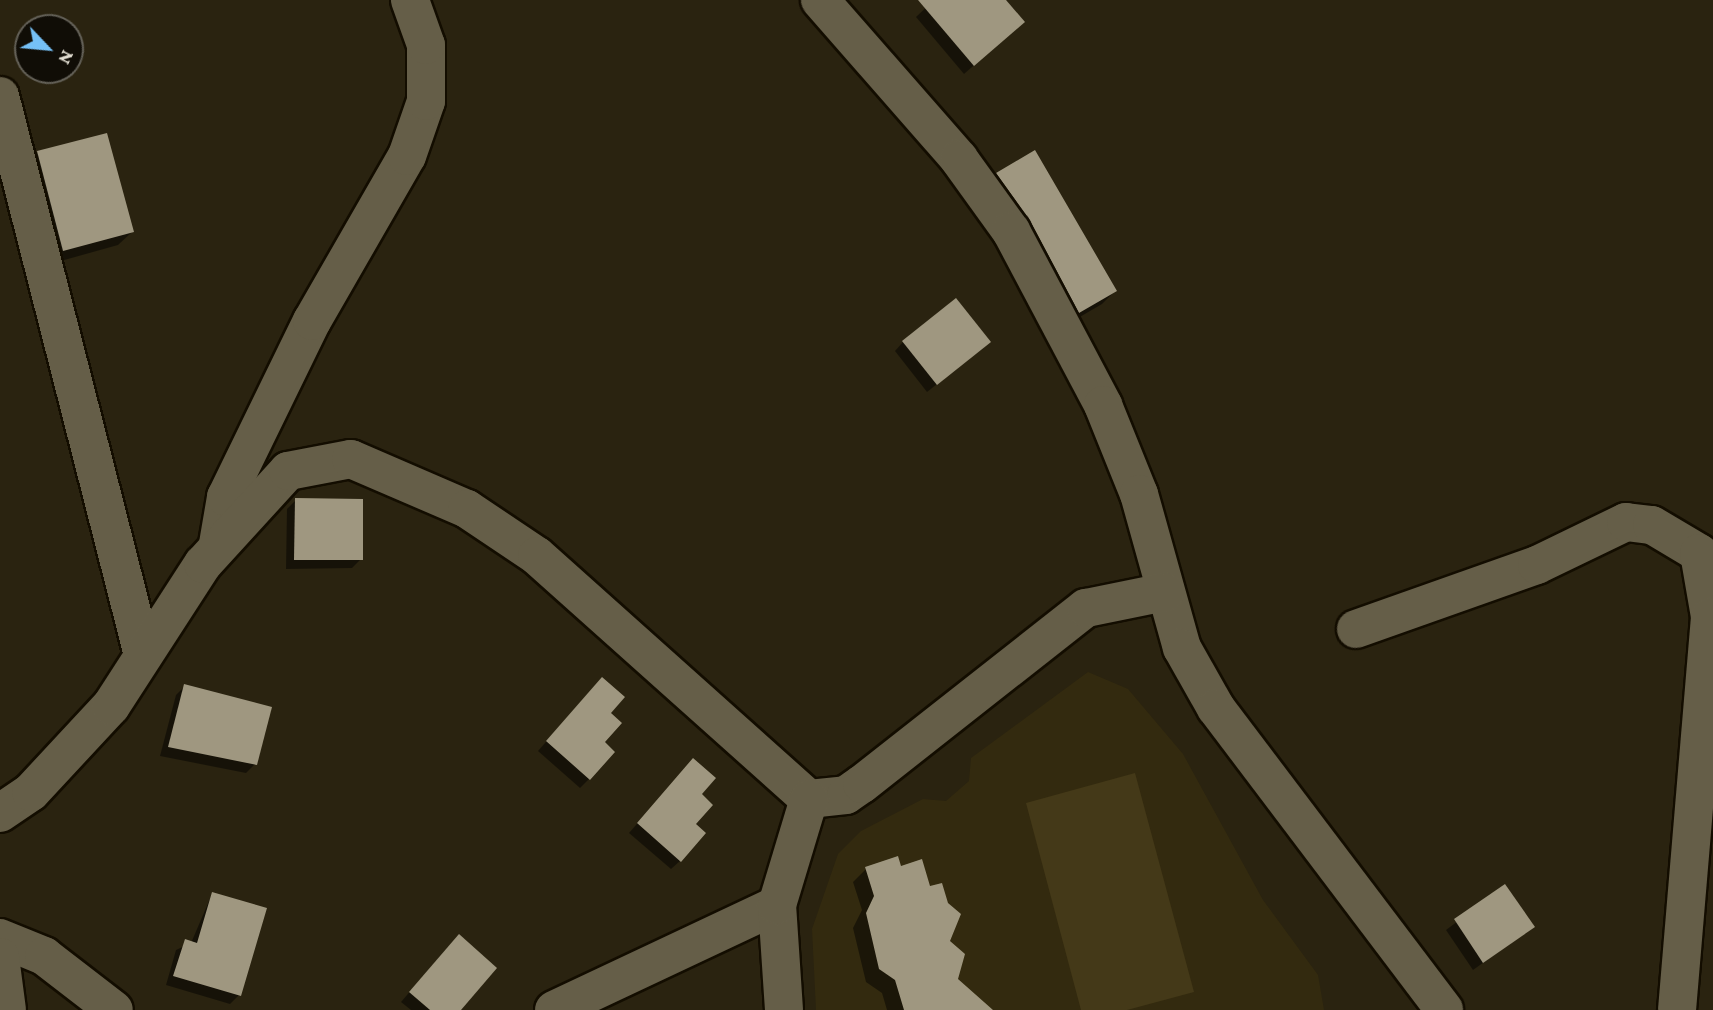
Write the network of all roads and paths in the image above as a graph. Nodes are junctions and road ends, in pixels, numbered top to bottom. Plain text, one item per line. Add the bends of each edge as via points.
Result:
1 (410, 0) edge
2 (820, 0) edge
3 (0, 96) edge
4 (218, 544) junction
5 (1165, 592) junction
6 (1356, 629) dead end
7 (142, 655) junction
8 (809, 799) junction
9 (0, 813) edge
10 (777, 905) junction
11 (0, 938) edge
12 (0, 957) edge
13 (7, 1010) edge
14 (114, 1010) edge
15 (554, 1010) edge
16 (784, 1010) edge
17 (1444, 1010) edge
18 (1678, 1010) edge

1 - 4 street via 426,46 426,101 411,145 312,321 226,497
2 - 5 street via 927,120 1011,231 1102,405 1139,494
3 - 7 street
4 - 7 street
4 - 8 street via 288,471 351,459 387,469 467,509 537,556
5 - 8 street via 1086,608 862,784 846,795
5 - 17 street via 1182,648 1216,708
6 - 18 street via 1537,565 1626,522 1652,524 1699,553 1710,617
7 - 9 street via 111,706 57,766
8 - 10 street
10 - 15 street
10 - 16 street
11 - 14 street via 44,956
12 - 13 street

